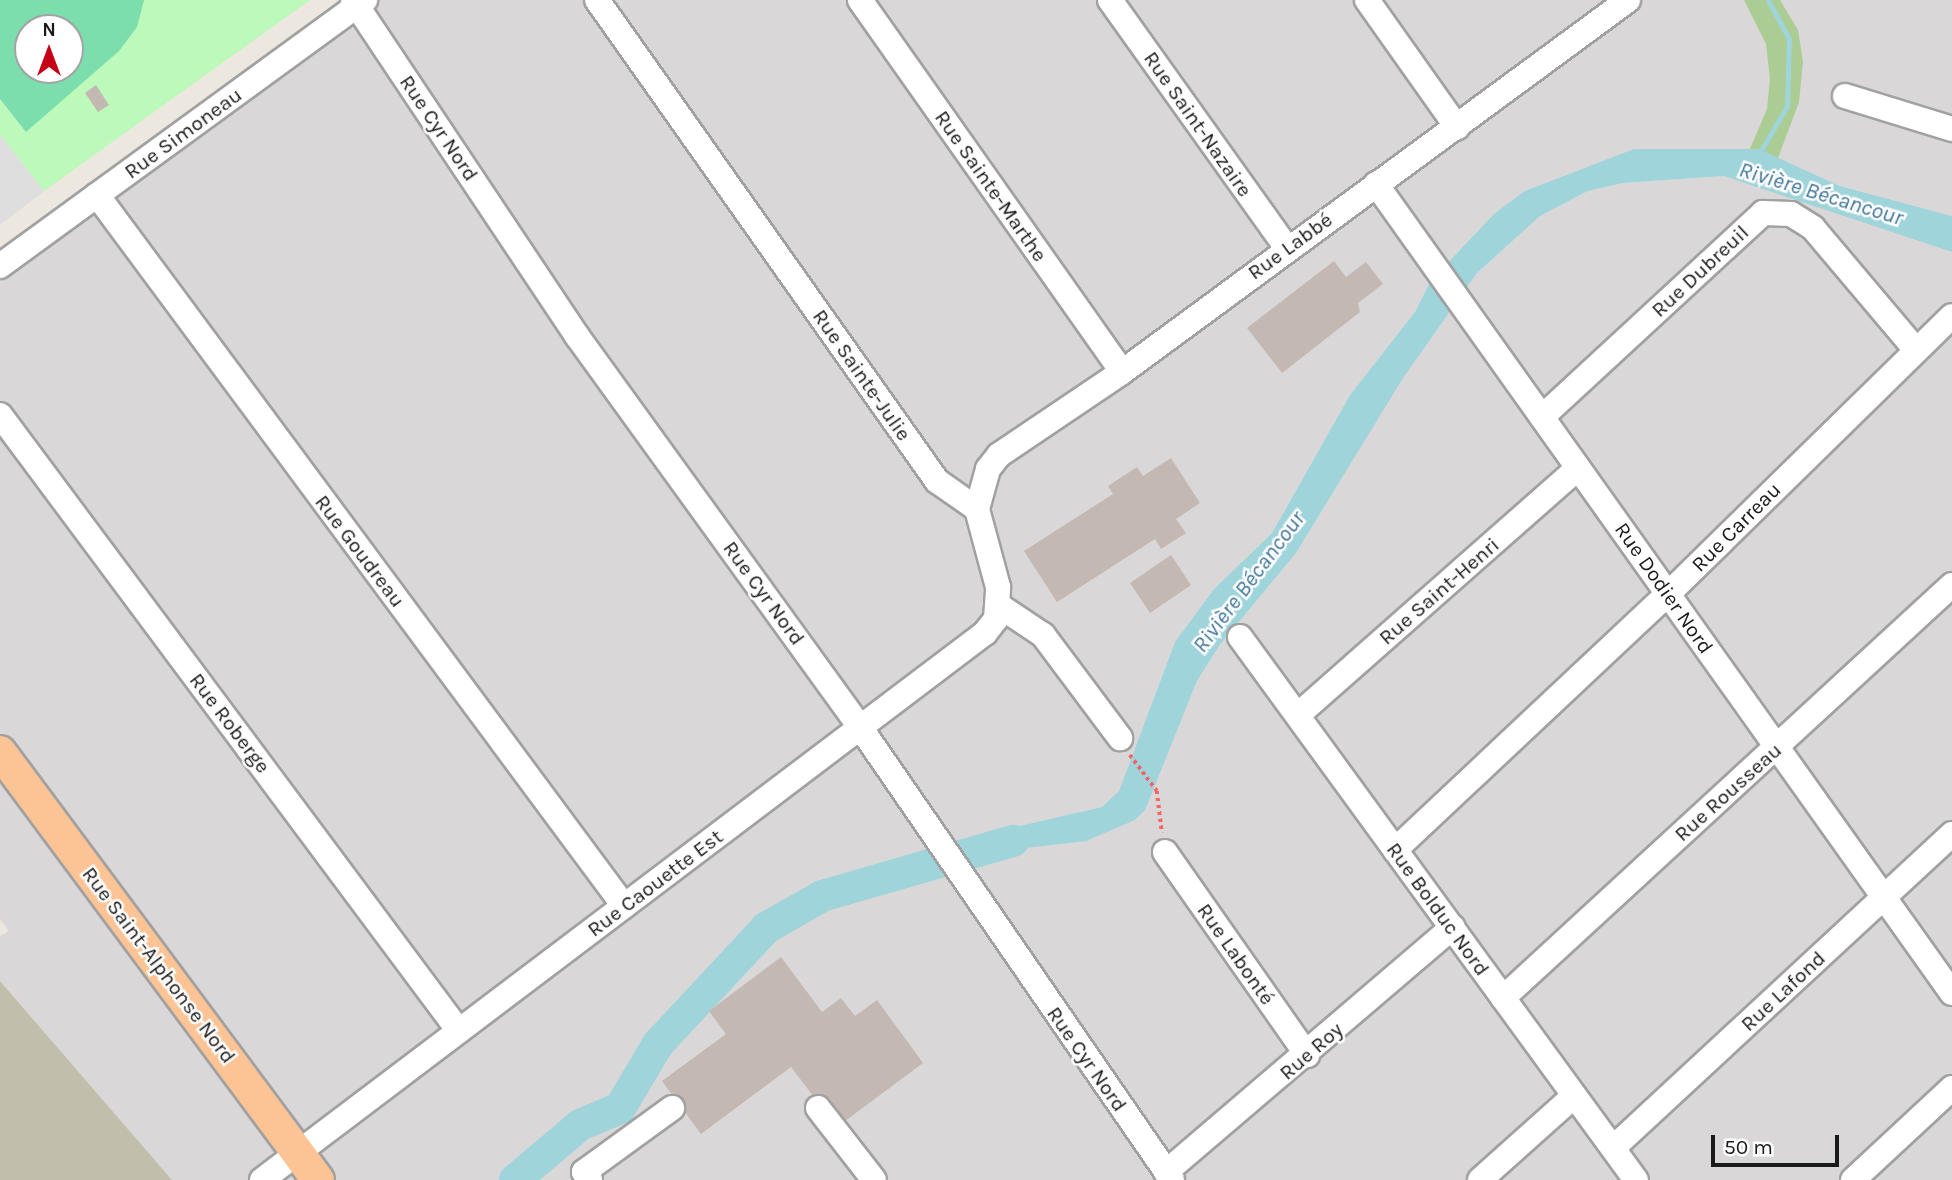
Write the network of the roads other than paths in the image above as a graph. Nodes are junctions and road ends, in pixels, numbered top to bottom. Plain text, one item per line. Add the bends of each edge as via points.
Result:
1 (597, 0) edge
2 (860, 0) edge
3 (1110, 0) edge
4 (1367, 0) edge
5 (1624, 1) edge
6 (359, 2) edge
7 (1845, 96) dead end
8 (1457, 127) junction
9 (1952, 130) edge
10 (1376, 184) junction
11 (97, 195) junction
12 (1287, 248) junction
13 (0, 265) edge
14 (1952, 316) edge
15 (1916, 350) junction
16 (1122, 372) junction
17 (0, 415) edge
18 (1542, 416) junction
19 (1578, 468) junction
20 (976, 509) junction
21 (1952, 585) edge
22 (1668, 594) junction
23 (998, 605) junction
24 (1240, 637) dead end
25 (1299, 714) junction
26 (860, 727) junction
27 (1122, 743) road end
28 (1777, 748) junction
29 (0, 752) edge
30 (1952, 834) edge
31 (1395, 850) junction
32 (1165, 852) road end
33 (1884, 898) junction
34 (624, 906) junction
35 (1452, 927) junction
36 (1952, 993) edge
37 (1503, 998) junction
38 (459, 1031) junction
39 (1307, 1055) junction
40 (1952, 1088) edge
41 (1574, 1096) junction
42 (673, 1108) dead end
43 (818, 1108) dead end
44 (1613, 1147) junction
45 (299, 1152) junction
46 (1169, 1176) edge
47 (262, 1180) edge
48 (318, 1180) edge
49 (590, 1180) edge
50 (874, 1180) edge
51 (1480, 1180) edge
52 (1636, 1180) edge
53 (1853, 1180) edge

1 - 20 street, Rue Sainte-Julie via 937,481
2 - 16 street, Rue Sainte-Marthe
3 - 12 street, Rue Saint-Nazaire
4 - 8 street
5 - 8 street, Rue Labbé
6 - 11 street, Rue Simoneau
6 - 26 street, Rue Cyr Nord via 578,336
7 - 9 street
8 - 10 street, Rue Labbé
10 - 12 street, Rue Labbé
10 - 18 street, Rue Dodier Nord
11 - 13 street, Rue Simoneau
11 - 34 street, Rue Goudreau
12 - 16 street, Rue Labbé
14 - 15 street, Rue Carreau
15 - 18 street, Rue Dubreuil via 1813,228 1791,214 1763,213
15 - 22 street, Rue Carreau
16 - 20 street, Rue Labbé via 999,455 988,469
17 - 38 street, Rue Roberge
18 - 19 street, Rue Dodier Nord
19 - 22 street, Rue Dodier Nord
19 - 25 street, Rue Saint-Henri
20 - 23 street
21 - 28 street, Rue Rousseau
22 - 28 street, Rue Dodier Nord
22 - 31 street, Rue Carreau
23 - 26 street, Rue Caouette Est via 985,633
23 - 27 street via 1043,635
24 - 25 street, Rue Bolduc Nord
25 - 31 street, Rue Bolduc Nord
26 - 34 street, Rue Caouette Est
26 - 46 street, Rue Cyr Nord
28 - 33 street, Rue Dodier Nord
28 - 37 street, Rue Rousseau
29 - 45 main road, Rue Saint-Alphonse Nord
30 - 33 street, Rue Lafond
31 - 35 street, Rue Bolduc Nord
32 - 39 street, Rue Labonté
33 - 36 street, Rue Dodier Nord
33 - 44 street, Rue Lafond
34 - 38 street, Rue Caouette Est
35 - 37 street, Rue Bolduc Nord
35 - 39 street, Rue Roy
37 - 41 street, Rue Bolduc Nord
38 - 45 street, Rue Caouette Est
39 - 46 street, Rue Roy
40 - 53 street
41 - 44 street, Rue Bolduc Nord
41 - 51 street
42 - 49 street via 584,1172
43 - 50 street
44 - 52 street, Rue Bolduc Nord
45 - 47 street, Rue Caouette Est
45 - 48 main road, Rue Saint-Alphonse Nord

